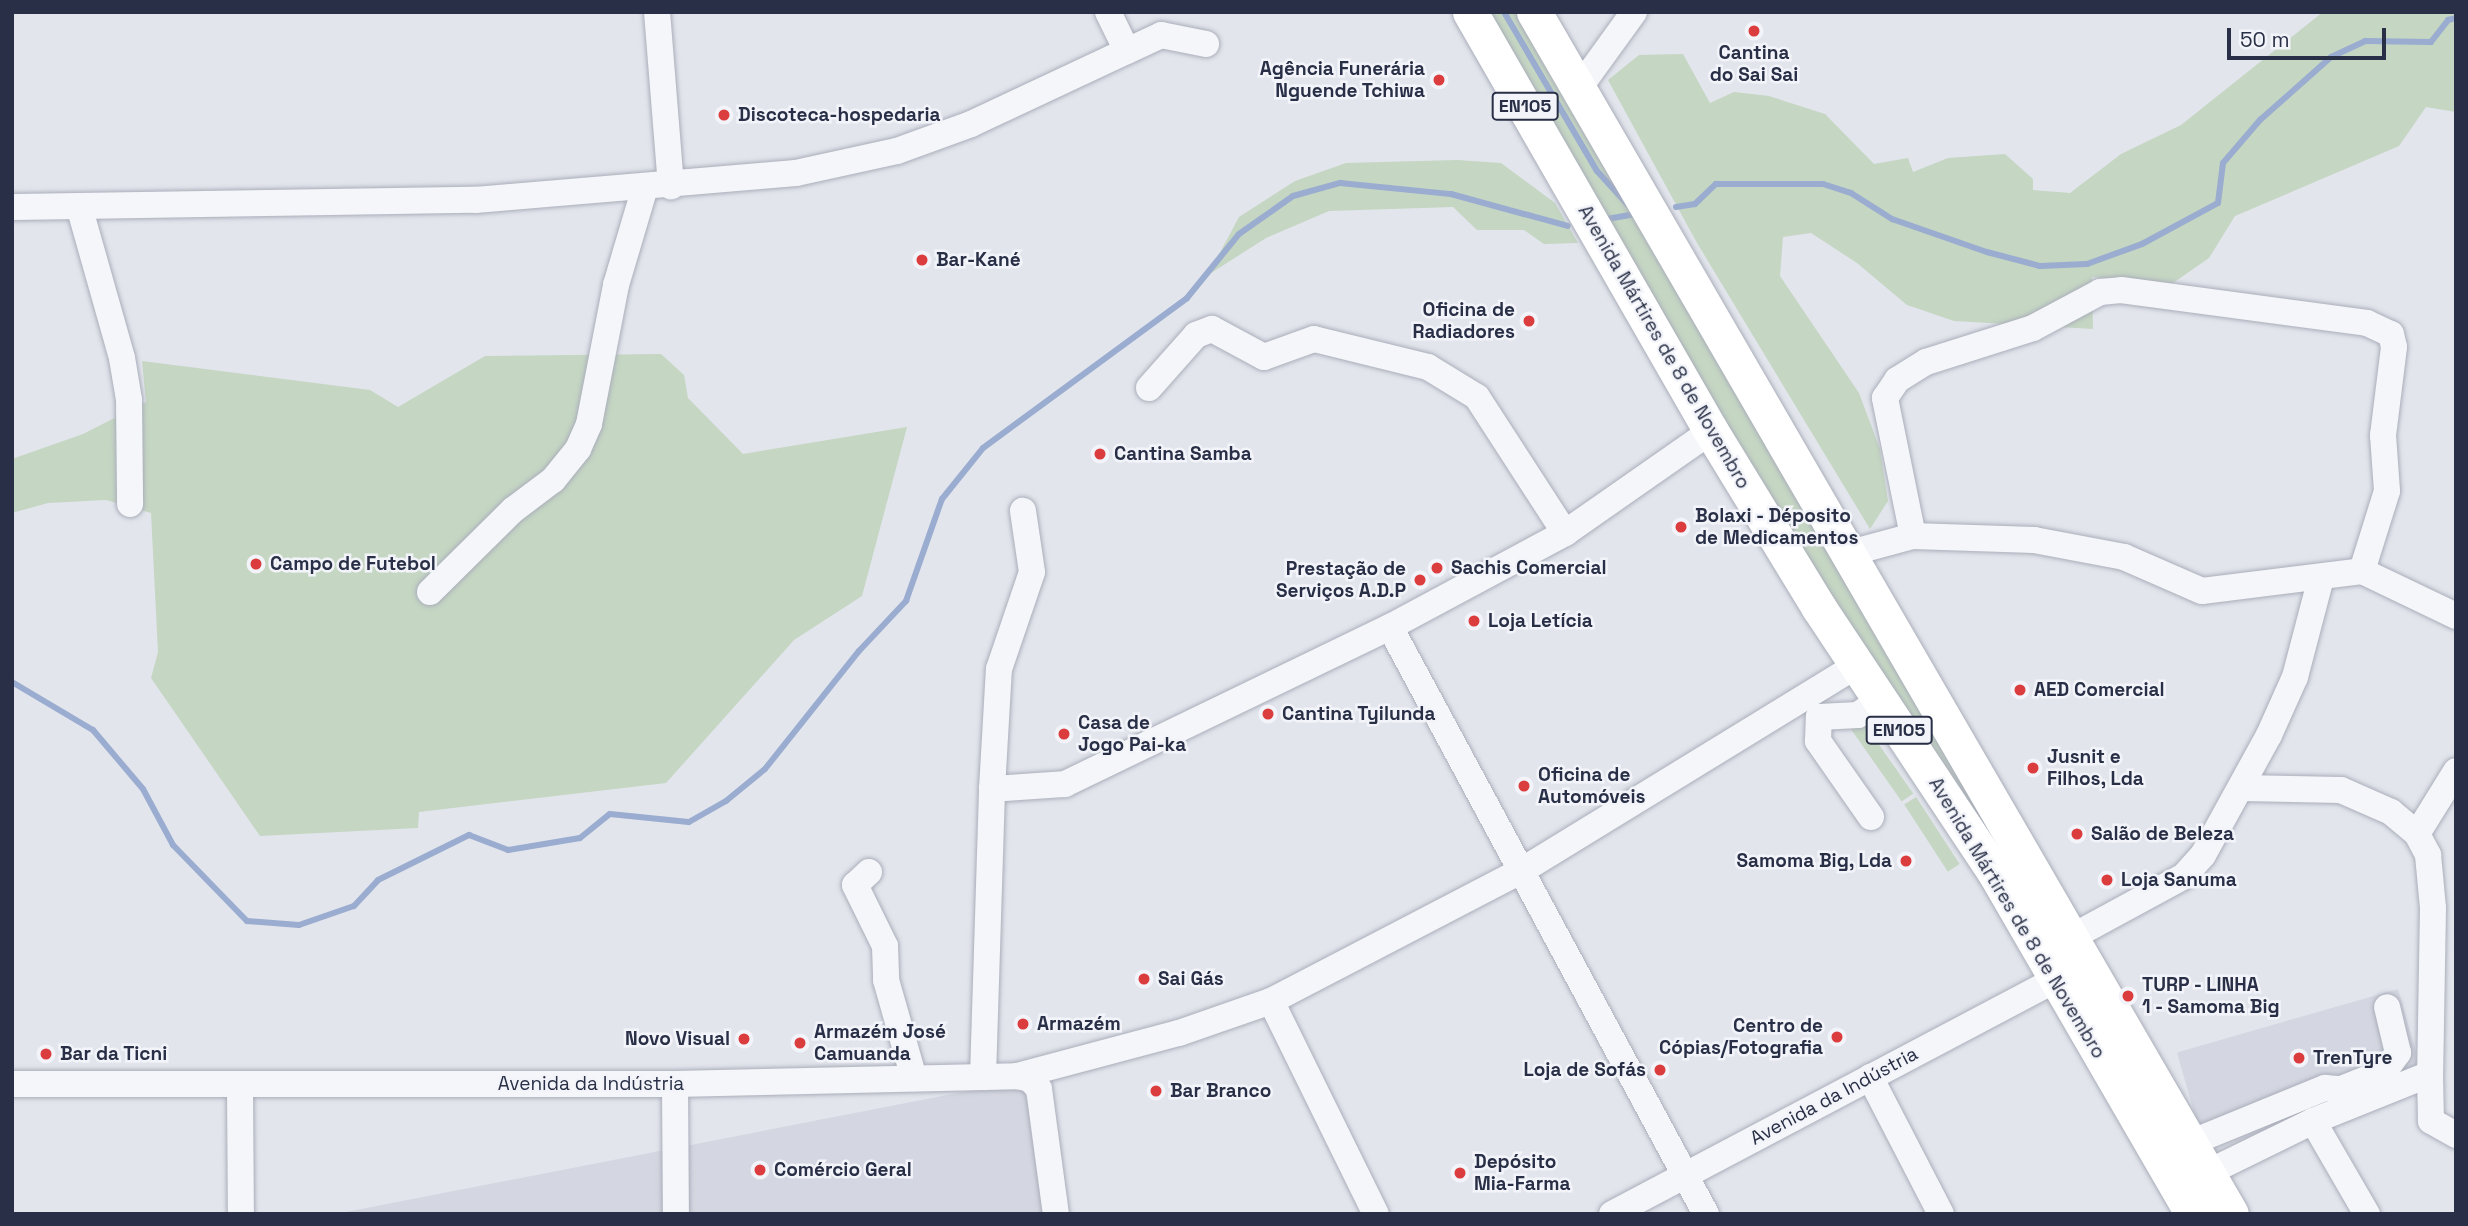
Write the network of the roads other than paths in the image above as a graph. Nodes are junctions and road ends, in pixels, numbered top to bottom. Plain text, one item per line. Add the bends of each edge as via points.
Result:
1 (657, 12) edge
2 (1108, 12) edge
3 (1471, 12) edge
4 (1534, 12) edge
5 (1634, 12) edge
6 (1206, 44) dead end
7 (1127, 51) junction
8 (1579, 88) junction
9 (658, 187) junction
10 (79, 205) junction
11 (12, 207) edge
12 (1150, 388) dead end
13 (1711, 431) junction
14 (130, 504) dead end
15 (1023, 511) dead end
16 (1565, 533) junction
17 (1913, 536) junction
18 (1850, 553) junction
19 (2362, 571) junction
20 (2321, 578) junction
21 (429, 592) dead end
22 (2456, 616) edge
23 (1390, 626) junction
24 (1856, 666) junction
25 (1879, 700) junction
26 (1813, 707) junction
27 (2456, 771) edge
28 (2242, 788) junction
29 (992, 789) junction
30 (1871, 817) dead end
31 (2417, 834) junction
32 (1521, 871) junction
33 (869, 872) dead end
34 (2070, 938) junction
35 (2057, 979) junction
36 (1271, 1000) junction
37 (2387, 1007) dead end
38 (2430, 1074) junction
39 (1017, 1076) junction
40 (983, 1077) junction
41 (1870, 1077) junction
42 (914, 1078) junction
43 (12, 1084) edge
44 (675, 1084) junction
45 (240, 1086) junction
46 (2313, 1121) junction
47 (2456, 1135) edge
48 (2190, 1143) junction
49 (2207, 1172) junction
50 (1685, 1174) junction
51 (240, 1214) edge
52 (676, 1214) edge
53 (1056, 1214) edge
54 (1376, 1214) edge
55 (1612, 1214) edge
56 (1706, 1214) edge
57 (1941, 1214) edge
58 (2193, 1214) edge
59 (2231, 1214) edge
60 (2367, 1214) edge

1 - 9 street
2 - 7 street
3 - 13 main road, Avenida Mártires de 8 de Novembro / EN105
4 - 8 main road, Avenida Mártires de 8 de Novembro / EN105
5 - 8 street
6 - 7 street via 1161,35
7 - 9 street via 971,124 897,151 796,173
8 - 18 main road, Avenida Mártires de 8 de Novembro / EN105
9 - 10 street via 475,200
9 - 21 street via 616,285 589,424 578,449 553,480 513,510
10 - 11 street
10 - 14 street via 124,372
12 - 16 street via 1196,335 1212,329 1264,357 1314,338 1427,367 1477,397
13 - 16 street
13 - 24 main road, Avenida Mártires de 8 de Novembro / EN105
15 - 29 street via 1032,572 999,669
16 - 23 street
17 - 18 street
17 - 19 street via 1885,398 1897,380 1926,362 2033,328 2100,292 2122,290 2367,323 2392,334 2383,435 2388,491
17 - 20 street via 2034,540 2124,556 2202,591
18 - 34 main road, Avenida Mártires de 8 de Novembro / EN105
19 - 20 street
19 - 22 street
20 - 28 street via 2295,677
23 - 29 street via 1065,784
23 - 32 street
24 - 25 main road, Avenida Mártires de 8 de Novembro / EN105
24 - 26 street, Avenida da Indústria
25 - 26 street via 1858,715
25 - 35 main road, Avenida Mártires de 8 de Novembro / EN105 via 1957,814
26 - 30 street via 1818,741
26 - 32 street, Avenida da Indústria
27 - 31 street
28 - 31 street via 2341,790 2391,811
28 - 34 street via 2203,855 2184,876
29 - 40 street
31 - 38 street via 2428,855 2433,908
32 - 36 street, Avenida da Indústria
32 - 50 street
33 - 42 street via 855,885 885,946 886,980
34 - 48 main road, Avenida Mártires de 8 de Novembro / EN105
35 - 41 street, Avenida da Indústria
35 - 58 main road, Avenida Mártires de 8 de Novembro / EN105
36 - 39 street, Avenida da Indústria via 1179,1033
36 - 54 street
37 - 48 street via 2398,1041 2384,1072 2341,1089 2325,1088
38 - 46 street
38 - 47 street via 2431,1121
39 - 40 street, Avenida da Indústria
39 - 53 street via 1030,1079 1039,1090
40 - 42 street, Avenida da Indústria
41 - 50 street, Avenida da Indústria
41 - 57 street
42 - 44 street, Avenida da Indústria
43 - 45 street, Avenida da Indústria
44 - 45 street, Avenida da Indústria
44 - 52 street
45 - 51 street
46 - 49 street
46 - 60 street
48 - 49 main road, Avenida Mártires de 8 de Novembro / EN105
49 - 59 main road, Avenida Mártires de 8 de Novembro / EN105
50 - 55 street, Avenida da Indústria
50 - 56 street

